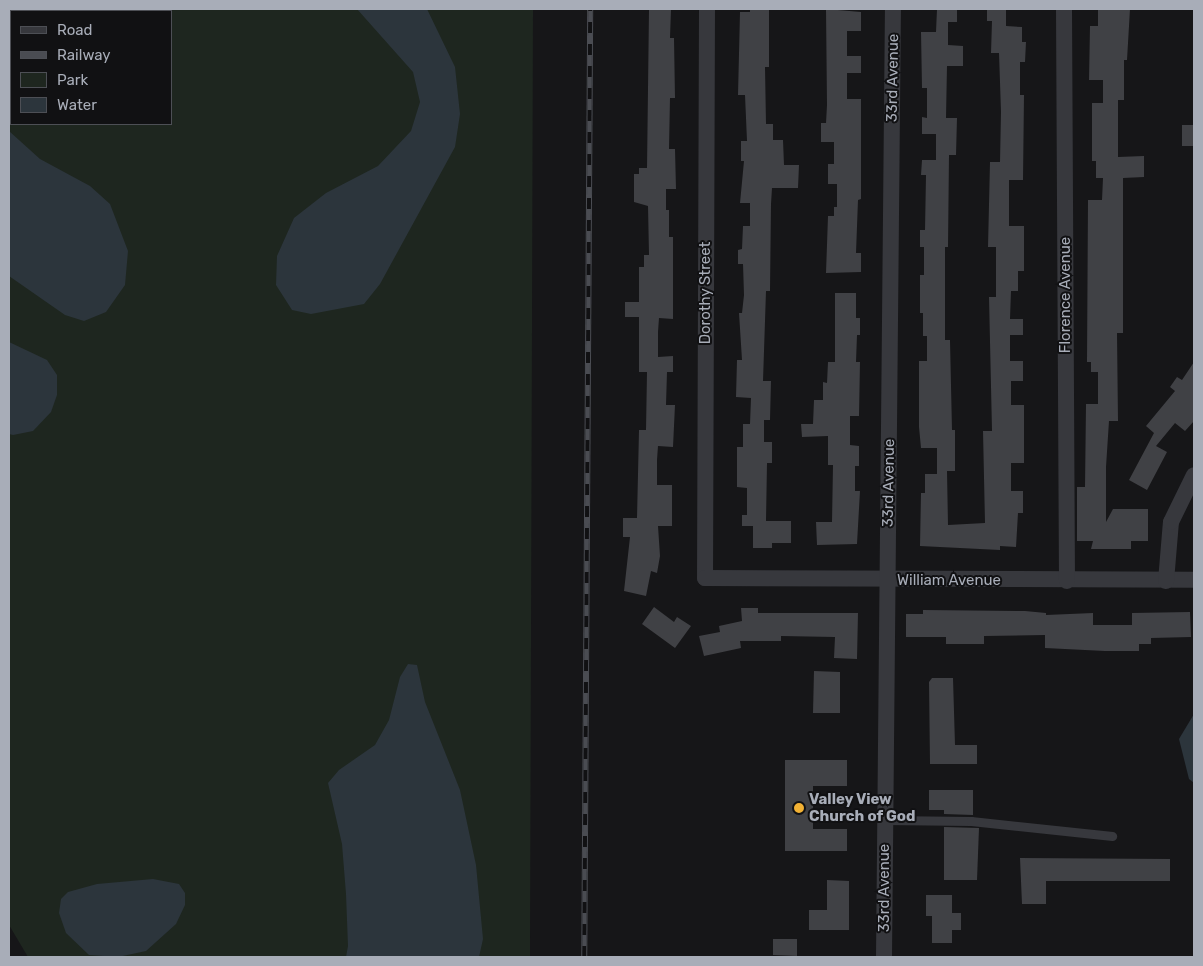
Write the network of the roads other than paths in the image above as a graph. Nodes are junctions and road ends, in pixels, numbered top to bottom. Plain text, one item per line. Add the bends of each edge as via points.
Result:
1 (706, 9) edge
2 (893, 9) edge
3 (1064, 9) edge
4 (1194, 475) edge
5 (705, 578) joint
6 (1194, 580) edge
7 (888, 581) junction
8 (1067, 581) junction
9 (1166, 581) junction
10 (885, 820) junction
11 (1112, 836) dead end
12 (884, 957) edge

1 - 5 street, Dorothy Street
2 - 7 street, 33rd Avenue
3 - 8 street, Florence Avenue
4 - 9 street via 1170,522
5 - 7 street, William Avenue
6 - 9 street, William Avenue
7 - 8 street, William Avenue
7 - 10 street, 33rd Avenue
8 - 9 street, William Avenue
10 - 11 lane via 971,821
10 - 12 street, 33rd Avenue

